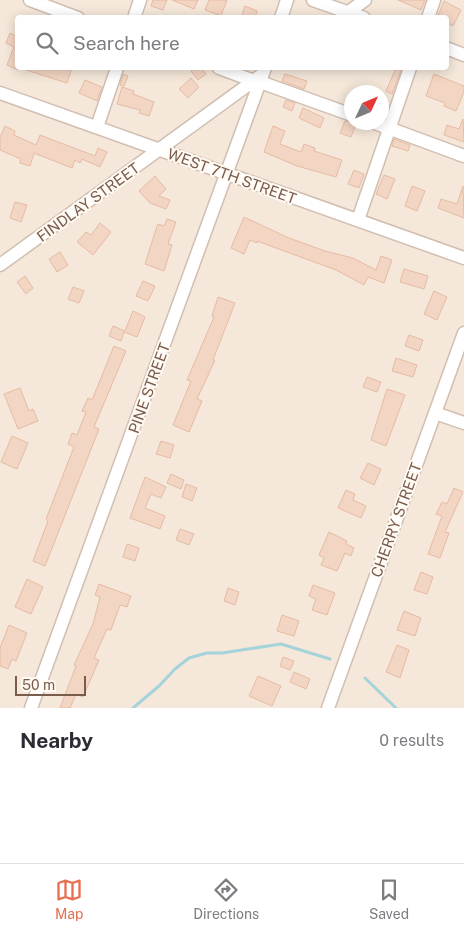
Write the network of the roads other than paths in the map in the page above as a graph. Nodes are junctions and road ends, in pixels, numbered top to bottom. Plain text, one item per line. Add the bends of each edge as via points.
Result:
1 (30, 0) edge
2 (140, 0) edge
3 (287, 0) edge
4 (313, 0) edge
5 (365, 0) edge
6 (434, 0) edge
7 (70, 15) edge
8 (135, 15) edge
9 (283, 15) edge
10 (344, 15) edge
11 (429, 15) edge
12 (449, 49) edge
13 (464, 54) edge
14 (116, 70) edge
15 (233, 70) edge
16 (409, 70) edge
17 (262, 74) edge
18 (0, 93) edge
19 (344, 111) edge
20 (97, 127) junction
21 (389, 129) joint
22 (389, 130) edge
23 (160, 150) junction
24 (464, 156) edge
25 (226, 174) junction
26 (358, 220) junction
27 (464, 258) edge
28 (0, 265) edge
29 (464, 333) edge
30 (435, 413) junction
31 (464, 423) edge
32 (31, 708) edge
33 (328, 708) edge

1 - 7 street
2 - 8 street
3 - 9 street
4 - 10 street
5 - 10 street
6 - 11 street
12 - 13 street
14 - 20 street
15 - 17 street
16 - 21 street
17 - 19 street
17 - 23 street, FINDLAY STREET
17 - 25 street, PINE STREET
18 - 20 street, WEST 7TH STREET
20 - 23 street, WEST 7TH STREET
21 - 24 street
22 - 26 street
23 - 25 street, WEST 7TH STREET
23 - 28 street, FINDLAY STREET
25 - 26 street, WEST 7TH STREET
25 - 32 street, PINE STREET
26 - 27 street, WEST 7TH STREET
29 - 30 street, CHERRY STREET
30 - 31 street
30 - 33 street, CHERRY STREET

